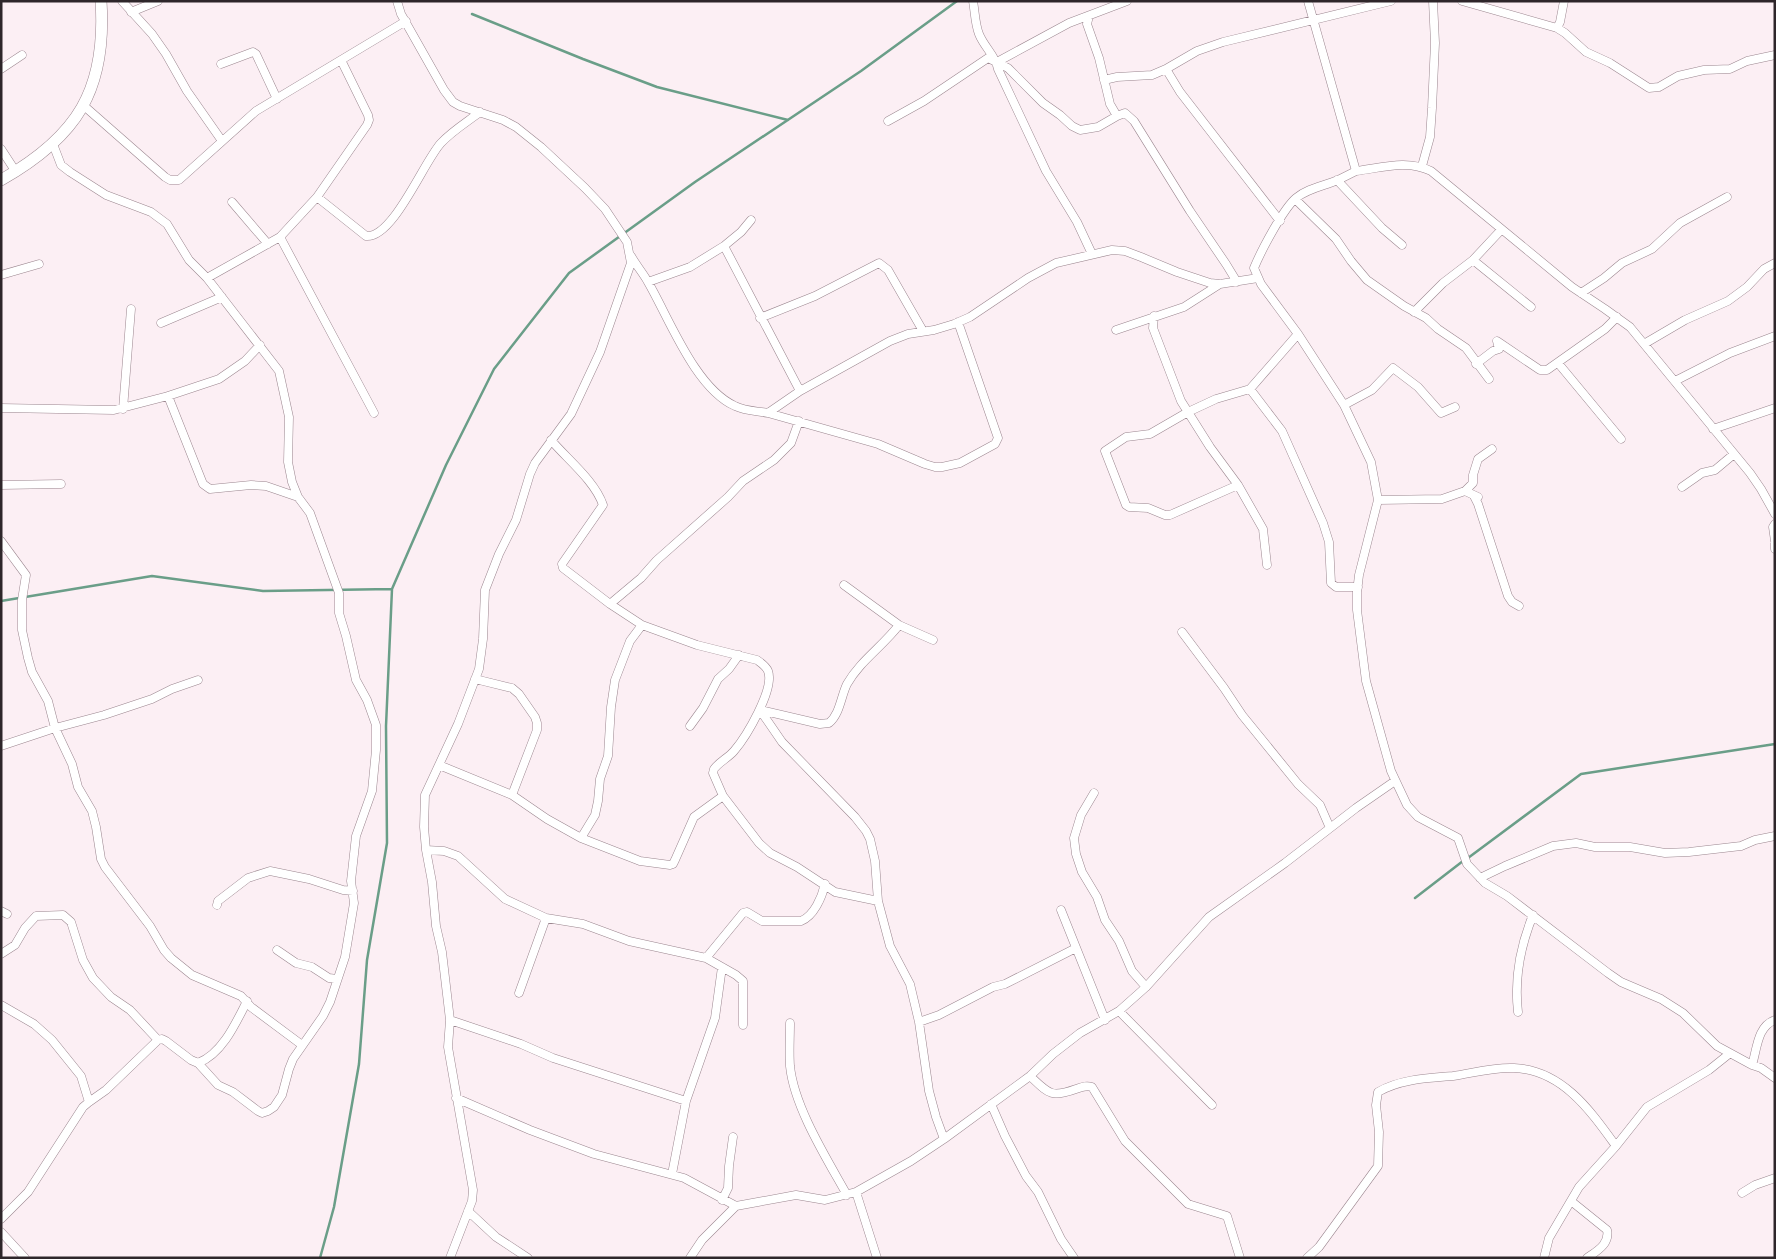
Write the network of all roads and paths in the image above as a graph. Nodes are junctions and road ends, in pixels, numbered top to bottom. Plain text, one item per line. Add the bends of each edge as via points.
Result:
1 (101, 1) edge
2 (122, 1) edge
3 (158, 1) edge
4 (397, 1) edge
5 (973, 1) edge
6 (1127, 1) edge
7 (1308, 1) edge
8 (1391, 1) edge
9 (1433, 1) edge
10 (1462, 1) edge
11 (1564, 1) edge
12 (131, 12) junction
13 (1089, 16) junction
14 (1312, 19) junction
15 (406, 21) junction
16 (1557, 28) junction
17 (22, 55) dead end
18 (1775, 55) edge
19 (341, 60) junction
20 (997, 62) junction
21 (221, 64) dead end
22 (1, 69) edge
23 (1166, 70) junction
24 (1104, 80) junction
25 (276, 99) junction
26 (83, 105) junction
27 (480, 112) junction
28 (1117, 116) junction
29 (888, 121) dead end
30 (57, 140) junction
31 (222, 141) junction
32 (1, 149) edge
33 (1422, 166) junction
34 (1356, 171) junction
35 (16, 172) junction
36 (1, 180) edge
37 (1337, 180) junction
38 (317, 197) junction
39 (1727, 197) dead end
40 (1295, 198) junction
41 (232, 202) dead end
42 (751, 220) dead end
43 (1280, 221) junction
44 (1501, 230) junction
45 (280, 237) junction
46 (268, 244) junction
47 (1402, 245) dead end
48 (724, 246) junction
49 (1092, 254) junction
50 (630, 255) junction
51 (1473, 260) junction
52 (1775, 263) edge
53 (39, 264) dead end
54 (1, 275) edge
55 (207, 278) junction
56 (1258, 278) junction
57 (648, 282) junction
58 (1237, 282) junction
59 (1220, 284) junction
60 (1581, 293) junction
61 (222, 297) junction
62 (1531, 307) dead end
63 (131, 309) dead end
64 (1414, 312) junction
65 (1154, 316) junction
66 (1617, 317) junction
67 (760, 318) junction
68 (958, 322) junction
69 (161, 323) dead end
70 (1116, 330) dead end
71 (922, 332) junction
72 (1298, 334) junction
73 (1775, 336) edge
74 (1644, 344) junction
75 (260, 345) junction
76 (1558, 363) junction
77 (1476, 364) junction
78 (1489, 379) dead end
79 (1675, 381) junction
80 (1250, 389) junction
81 (800, 391) junction
82 (168, 396) junction
83 (1344, 406) junction
84 (1455, 407) dead end
85 (1, 408) edge
86 (122, 408) junction
87 (1775, 408) edge
88 (1188, 412) junction
89 (374, 413) dead end
90 (768, 413) junction
91 (800, 421) junction
92 (1713, 429) junction
93 (551, 440) junction
94 (1620, 440) dead end
95 (1492, 449) dead end
96 (1734, 454) junction
97 (61, 484) dead end
98 (1, 485) edge
99 (1238, 485) junction
100 (1682, 487) dead end
101 (1465, 491) junction
102 (298, 496) junction
103 (1378, 500) junction
104 (1775, 514) edge
105 (1775, 524) edge
106 (1, 541) edge
107 (1775, 542) edge
108 (1775, 550) edge
109 (1266, 565) dead end
110 (844, 584) dead end
111 (1358, 587) junction
112 (610, 604) junction
113 (1520, 606) dead end
114 (642, 625) junction
115 (899, 625) junction
116 (1182, 632) dead end
117 (933, 640) dead end
118 (739, 656) junction
119 (475, 679) junction
120 (198, 680) dead end
121 (760, 710) junction
122 (690, 726) dead end
123 (55, 728) junction
124 (1, 746) edge
125 (439, 765) junction
126 (1395, 782) junction
127 (1094, 793) dead end
128 (512, 795) junction
129 (723, 796) junction
130 (1330, 828) junction
131 (1775, 836) edge
132 (581, 838) junction
133 (426, 850) junction
134 (1480, 878) junction
135 (825, 884) junction
136 (353, 891) junction
137 (878, 901) junction
138 (217, 905) dead end
139 (1061, 910) dead end
140 (1532, 914) junction
141 (546, 918) junction
142 (1076, 948) junction
143 (278, 950) dead end
144 (1, 954) edge
145 (706, 958) junction
146 (722, 967) junction
147 (337, 979) junction
148 (1146, 987) junction
149 (519, 993) dead end
150 (247, 1001) junction
151 (1, 1006) edge
152 (1119, 1010) junction
153 (1518, 1012) dead end
154 (450, 1020) junction
155 (1104, 1020) junction
156 (1775, 1020) edge
157 (919, 1022) junction
158 (790, 1023) dead end
159 (743, 1025) dead end
160 (158, 1040) junction
161 (302, 1045) junction
162 (1729, 1054) junction
163 (198, 1063) junction
164 (1752, 1065) junction
165 (1030, 1076) junction
166 (1775, 1078) edge
167 (456, 1098) junction
168 (686, 1100) junction
169 (89, 1102) junction
170 (991, 1104) junction
171 (1212, 1105) dead end
172 (733, 1137) dead end
173 (944, 1139) junction
174 (1616, 1146) junction
175 (672, 1174) junction
176 (1775, 1178) edge
177 (856, 1192) junction
178 (1742, 1193) dead end
179 (847, 1195) junction
180 (722, 1200) junction
181 (1571, 1200) junction
182 (736, 1206) junction
183 (468, 1210) junction
184 (1, 1219) edge
185 (1, 1232) edge
186 (25, 1258) edge
187 (450, 1258) edge
188 (528, 1258) edge
189 (690, 1258) edge
190 (876, 1258) edge
191 (1074, 1258) edge
192 (1240, 1258) edge
193 (1307, 1258) edge
194 (1544, 1258) edge
195 (1587, 1258) edge

1 - 26 main road via 100,59
2 - 12 street
3 - 12 street
4 - 15 street
5 - 20 street via 979,34 986,50
6 - 13 street
7 - 14 street
8 - 14 street
9 - 33 street via 1432,108 1430,137
10 - 16 street
11 - 16 street
12 - 31 street via 157,41 187,92
13 - 20 street via 1069,23
13 - 24 street via 1087,24
14 - 23 street via 1197,51
14 - 34 street
15 - 19 street
15 - 27 street via 453,102
16 - 18 street via 1586,52 1649,88 1659,87 1678,76 1730,69 1746,61
17 - 22 street
19 - 25 street
19 - 38 street via 369,120
20 - 28 street via 1080,130 1098,127
20 - 29 street via 988,58
20 - 49 street via 1046,171
21 - 25 street via 253,52
23 - 24 street via 1152,75
23 - 43 street
24 - 28 street via 1110,104
25 - 31 street via 256,111
26 - 30 main road
26 - 31 street via 170,180 179,180
27 - 38 street via 440,144 392,221 378,234 366,236
27 - 50 street via 516,127 585,188 605,209 625,239
28 - 58 street via 1125,113 1134,121
30 - 35 main road
30 - 55 street via 62,166 106,195 136,205 162,219 189,260
32 - 35 street
33 - 34 street via 1410,164
33 - 44 street
34 - 37 street
35 - 36 main road
37 - 40 street
37 - 47 street
38 - 45 street
39 - 60 street via 1680,223 1662,242 1622,263
40 - 43 street
40 - 64 street via 1336,239 1368,280
41 - 46 street
42 - 48 street
43 - 56 street via 1254,268
44 - 51 street
44 - 60 street
45 - 46 street
45 - 89 street
46 - 55 street
48 - 57 street via 690,266
48 - 67 street
49 - 59 street via 1125,251 1177,272
49 - 68 street via 1044,269
50 - 57 street
50 - 93 street via 628,272 600,352 577,403
51 - 62 street
51 - 64 street via 1443,283
52 - 74 street via 1728,301 1685,320
53 - 54 street
55 - 61 street
56 - 58 street
56 - 72 street
57 - 90 street via 707,384 734,406
58 - 59 street
59 - 65 street via 1184,307
60 - 66 street
61 - 69 street
61 - 75 street
63 - 86 street
64 - 77 street via 1466,348
65 - 70 street
65 - 88 street via 1152,328
66 - 74 street
66 - 76 street
67 - 71 street via 815,296 879,264 888,270
67 - 81 street
68 - 71 street
68 - 91 street via 998,438 995,444 960,463 935,467 878,444
71 - 81 street via 890,341
72 - 80 street
72 - 83 street
73 - 79 street via 1730,353
74 - 79 street
75 - 82 street via 245,361 219,379
75 - 102 street via 279,371 289,417 288,462
76 - 77 street via 1547,370 1540,370 1497,341 1499,349
76 - 94 street
77 - 78 street
79 - 92 street
80 - 88 street
80 - 111 street via 1282,431 1323,523 1329,542 1330,583 1336,587
81 - 90 street
82 - 86 street
82 - 102 street via 205,487 266,486
83 - 84 street via 1372,390 1393,368 1418,387 1441,413
83 - 103 street via 1371,462
85 - 86 street
87 - 92 street
88 - 99 street
88 - 99 street via 1150,434 1126,438 1106,448 1126,505 1170,515
90 - 91 street
91 - 112 street via 791,443 774,460 743,481
92 - 96 street
93 - 112 street via 590,482 603,505 562,564
93 - 119 street via 530,474 519,513 486,590 482,653
95 - 101 street via 1478,459 1474,483
96 - 100 street via 1715,470
96 - 104 street via 1762,489
97 - 98 street
99 - 109 street via 1263,529
101 - 103 street via 1442,499
101 - 113 street via 1478,497 1474,496 1508,596
102 - 136 street via 310,513 339,592 339,613 356,680 376,725 372,791 356,836 351,881
103 - 111 street
105 - 107 street
106 - 123 street via 26,575 21,610 24,643 32,672 48,701
107 - 108 street
110 - 115 street
111 - 126 street via 1366,681
112 - 114 street
114 - 118 street via 696,645
114 - 132 street via 630,642 615,680 608,756 600,779 595,815
115 - 117 street
115 - 121 street via 856,670 847,684 836,715 829,723 820,724
116 - 130 street via 1242,715 1298,784 1320,805
118 - 121 street via 757,660 768,671 769,680
118 - 122 street via 718,679
119 - 125 street
119 - 128 street via 512,688 537,723
120 - 123 street via 152,699
121 - 129 street via 733,754 714,769
121 - 137 street via 782,742 866,831 874,861
123 - 124 street
123 - 150 street via 72,764 78,787 92,811 105,867 171,958 192,974
125 - 128 street
125 - 133 street via 425,795
126 - 130 street
126 - 134 street via 1407,805 1418,817 1458,838 1467,864
127 - 148 street via 1081,815 1074,838 1076,854 1105,920 1119,941 1132,971
128 - 132 street
129 - 132 street via 694,817 676,860 670,865 640,861
129 - 135 street via 770,853
130 - 148 street via 1209,917
131 - 134 street via 1741,846 1689,852 1665,853 1576,843 1553,846
133 - 141 street via 458,856 505,899
133 - 154 street
134 - 140 street
135 - 137 street via 836,892
135 - 145 street via 822,896 805,920 762,921 743,913
136 - 138 street via 270,870 248,878
136 - 147 street via 349,940
137 - 157 street via 890,946 910,984
139 - 142 street
140 - 153 street via 1519,954
140 - 162 street via 1614,977 1683,1013
141 - 145 street via 583,924 629,941
141 - 149 street
142 - 155 street
142 - 157 street
143 - 147 street via 296,963
144 - 160 street via 14,945 36,916 63,915 71,922 83,960 93,978
145 - 146 street
146 - 159 street via 743,981
146 - 168 street via 715,1018
147 - 161 street via 323,1016
148 - 152 street
150 - 161 street
150 - 163 street via 216,1051
151 - 169 street via 34,1024 52,1040 82,1076
152 - 155 street
152 - 171 street
154 - 167 street via 448,1047
154 - 168 street via 553,1058
155 - 165 street via 1080,1033
156 - 164 street via 1769,1022 1759,1035
157 - 173 street via 929,1091
158 - 179 street via 790,1066 795,1089 807,1120
160 - 163 street via 166,1041
160 - 169 street
161 - 163 street via 289,1069 282,1095 274,1107 262,1112 218,1085
162 - 164 street
162 - 174 street via 1709,1070 1647,1107
164 - 166 street
165 - 170 street
165 - 192 street via 1044,1089 1059,1095 1085,1086 1092,1087 1125,1141 1188,1204 1228,1216
167 - 175 street via 594,1154
167 - 183 street via 473,1190
168 - 175 street
169 - 184 street via 28,1192
170 - 173 street
170 - 191 street via 1026,1176
172 - 180 street via 728,1188
173 - 177 street
174 - 181 street
174 - 193 street via 1580,1099 1549,1076 1532,1070 1493,1069 1385,1088 1378,1092 1376,1105 1378,1166 1319,1247
175 - 180 street
176 - 178 street
177 - 179 street
177 - 190 street
179 - 182 street via 826,1200 785,1196
180 - 182 street
181 - 194 street via 1549,1238
181 - 195 street via 1608,1234 1602,1247
182 - 189 street via 702,1240
183 - 187 street
183 - 188 street via 496,1237
185 - 186 street

